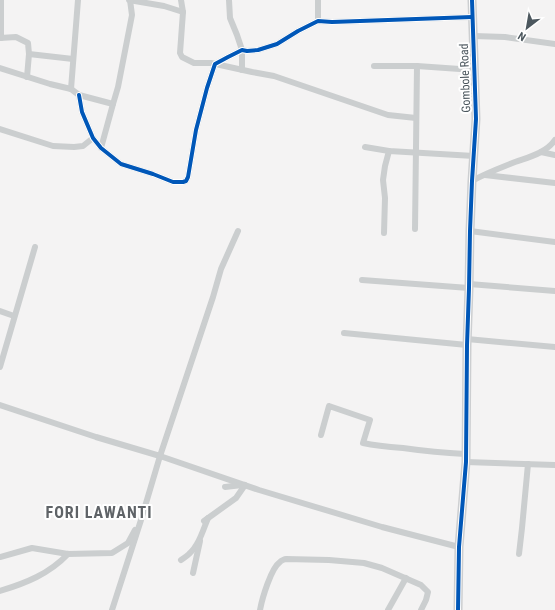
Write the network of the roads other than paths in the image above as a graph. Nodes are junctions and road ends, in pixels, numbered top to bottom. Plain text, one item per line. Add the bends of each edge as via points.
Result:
1 (1, 0) edge
2 (78, 0) edge
3 (130, 0) edge
4 (181, 0) edge
5 (229, 0) edge
6 (318, 0) edge
7 (472, 0) edge
8 (183, 12) junction
9 (472, 17) junction
10 (318, 21) junction
11 (474, 36) junction
12 (1, 38) edge
13 (555, 44) edge
14 (242, 50) junction
15 (29, 54) junction
16 (73, 59) junction
17 (215, 64) junction
18 (374, 66) dead end
19 (417, 66) junction
20 (0, 69) edge
21 (242, 70) junction
22 (474, 70) junction
23 (27, 77) junction
24 (71, 88) junction
25 (79, 96) junction
26 (113, 104) junction
27 (416, 118) junction
28 (0, 129) edge
29 (93, 138) junction
30 (555, 140) edge
31 (365, 147) dead end
32 (101, 148) junction
33 (390, 151) junction
34 (415, 152) junction
35 (541, 152) junction
36 (555, 155) edge
37 (474, 156) junction
38 (483, 175) junction
39 (472, 181) junction
40 (555, 184) edge
41 (415, 229) dead end
42 (238, 231) dead end
43 (470, 232) junction
44 (384, 233) dead end
45 (555, 242) edge
46 (35, 248) dead end
47 (362, 280) dead end
48 (469, 286) junction
49 (555, 292) edge
50 (0, 311) edge
51 (14, 316) junction
52 (344, 333) dead end
53 (467, 342) junction
54 (555, 347) edge
55 (0, 367) edge
56 (0, 405) edge
57 (320, 435) dead end
58 (160, 456) junction
59 (466, 458) junction
60 (528, 464) junction
61 (555, 465) edge
62 (246, 485) junction
63 (225, 487) dead end
64 (141, 520) junction
65 (202, 534) junction
66 (459, 547) junction
67 (68, 554) junction
68 (519, 554) dead end
69 (0, 557) edge
70 (181, 560) dead end
71 (193, 573) dead end
72 (406, 578) junction
73 (0, 591) edge
74 (112, 610) edge
75 (260, 610) edge
76 (388, 610) edge
77 (421, 610) edge
78 (458, 610) edge

1 - 12 street
2 - 16 street
3 - 8 street
3 - 26 street via 132,15
4 - 8 street
5 - 14 street via 230,18
6 - 10 street
7 - 9 street, Gombole Road
8 - 17 street via 180,53 182,57 194,62
9 - 10 street
9 - 11 street, Gombole Road
10 - 14 street via 277,44 258,50
11 - 13 street
11 - 22 street, Gombole Road
12 - 15 street via 16,37 28,43
14 - 17 street
14 - 21 street
15 - 16 street
15 - 23 street
16 - 24 street
17 - 21 street
17 - 32 street via 196,130 186,181 173,182 121,164
18 - 19 street
19 - 22 street
19 - 27 street
20 - 23 street
21 - 27 street via 274,76 388,115
22 - 37 street, Gombole Road
23 - 24 street
24 - 25 street
25 - 26 street
25 - 29 street via 82,112
26 - 32 street
27 - 34 street
28 - 29 street via 53,146 74,148 83,146
29 - 32 street
30 - 35 street
31 - 33 street
33 - 34 street
33 - 44 street via 383,180
34 - 37 street
34 - 41 street
35 - 36 street
35 - 38 street
37 - 39 street, Gombole Road
38 - 39 street
38 - 40 street
39 - 43 street, Gombole Road
42 - 58 street via 221,269
43 - 45 street
43 - 48 street, Gombole Road
46 - 51 street
47 - 48 street
48 - 49 street
48 - 53 street, Gombole Road
50 - 51 street
51 - 55 street
52 - 53 street
53 - 54 street
53 - 59 street, Gombole Road
56 - 58 street
57 - 59 street via 329,406 370,420 363,443
58 - 62 street
58 - 64 street
59 - 60 street
59 - 66 street, Gombole Road
60 - 61 street
60 - 68 street
62 - 63 street
62 - 65 street via 236,498 206,519
62 - 66 street via 382,527
64 - 67 street via 128,543 112,553
64 - 74 street
65 - 70 street via 189,554
65 - 71 street
66 - 78 street, Gombole Road
67 - 69 street via 32,548
67 - 73 street via 48,572
72 - 75 street via 364,563 286,559 276,566
72 - 76 street
72 - 77 street via 421,584 428,592

